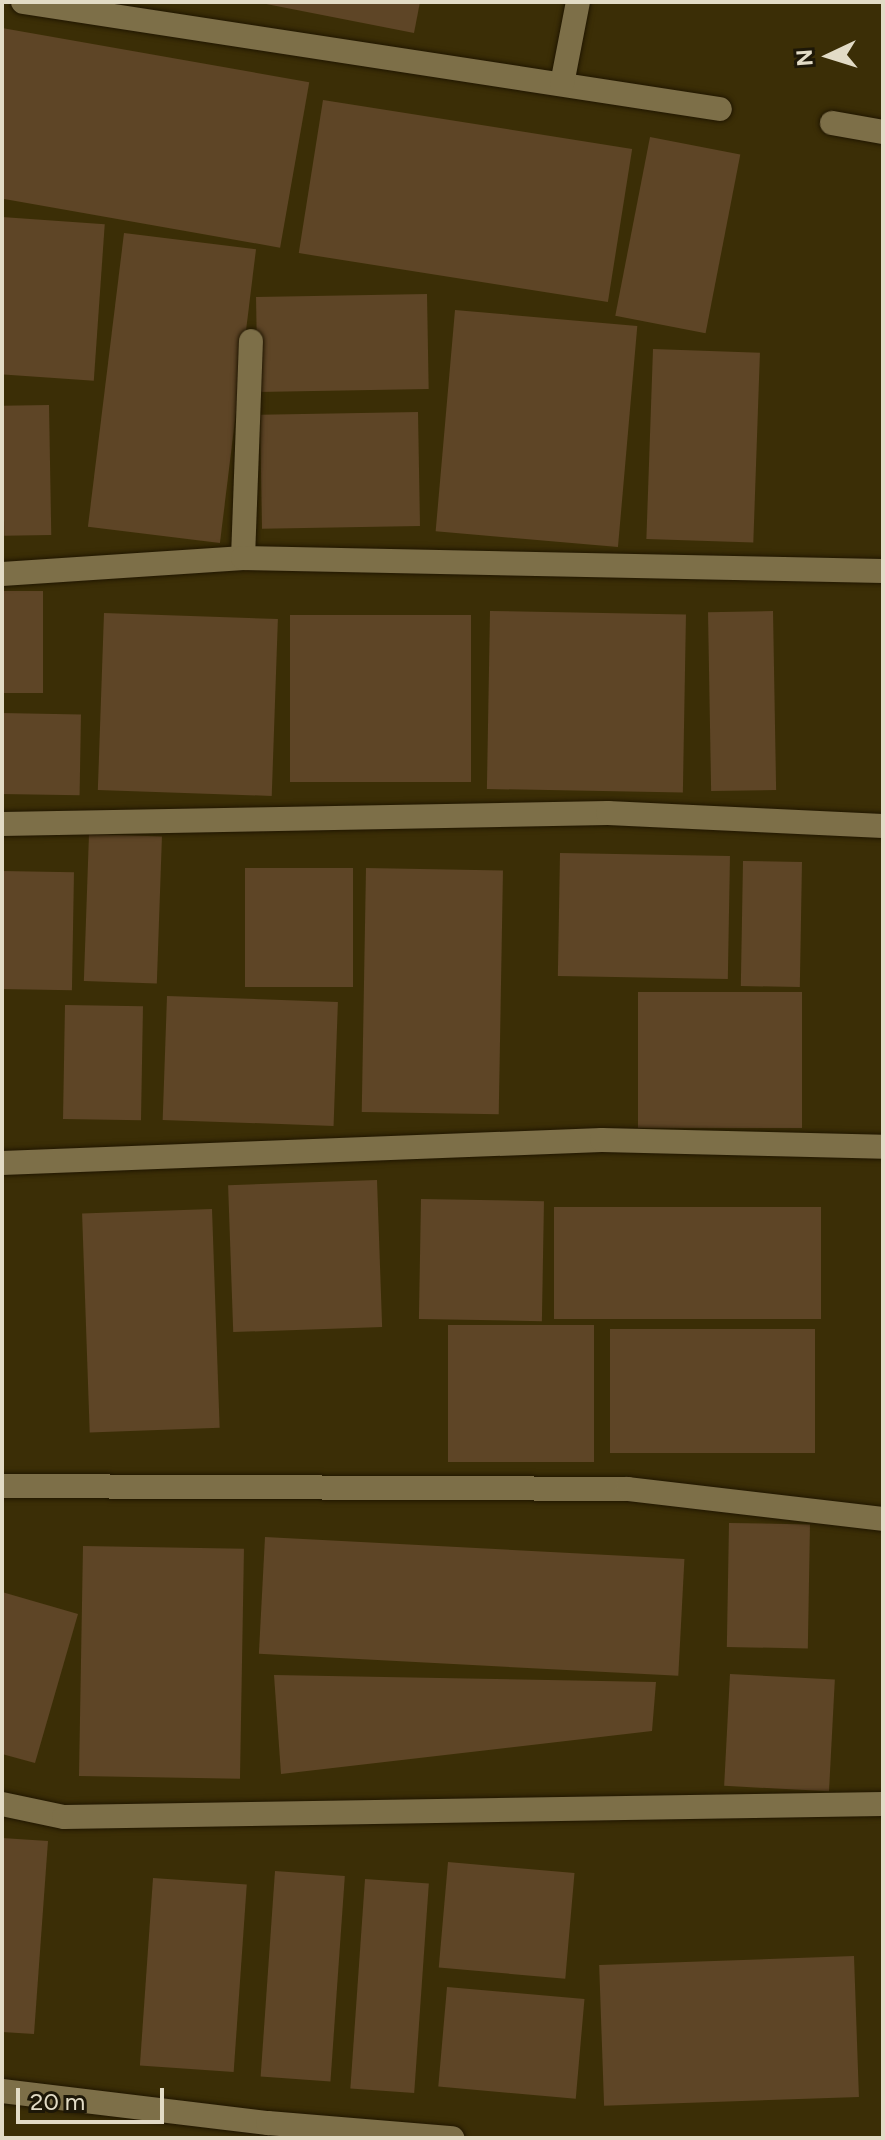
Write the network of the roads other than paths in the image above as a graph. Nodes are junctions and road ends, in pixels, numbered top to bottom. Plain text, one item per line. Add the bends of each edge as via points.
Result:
1 (23, 2) edge
2 (578, 2) edge
3 (562, 84) junction
4 (720, 109) dead end
5 (832, 123) dead end
6 (883, 132) edge
7 (251, 341) dead end
8 (243, 558) junction
9 (883, 571) edge
10 (2, 574) edge
11 (2, 824) edge
12 (883, 826) edge
13 (883, 1147) edge
14 (2, 1163) edge
15 (2, 1486) edge
16 (883, 1519) edge
17 (2, 1804) edge
18 (883, 1804) edge
19 (2, 2091) edge
20 (452, 2138) edge

1 - 3 street
2 - 3 street
3 - 4 street
5 - 6 street
7 - 8 street
8 - 9 street
8 - 10 street
11 - 12 street via 608,813
13 - 14 street via 602,1140
15 - 16 street via 628,1489
17 - 18 street via 64,1817
19 - 20 street via 268,2123

